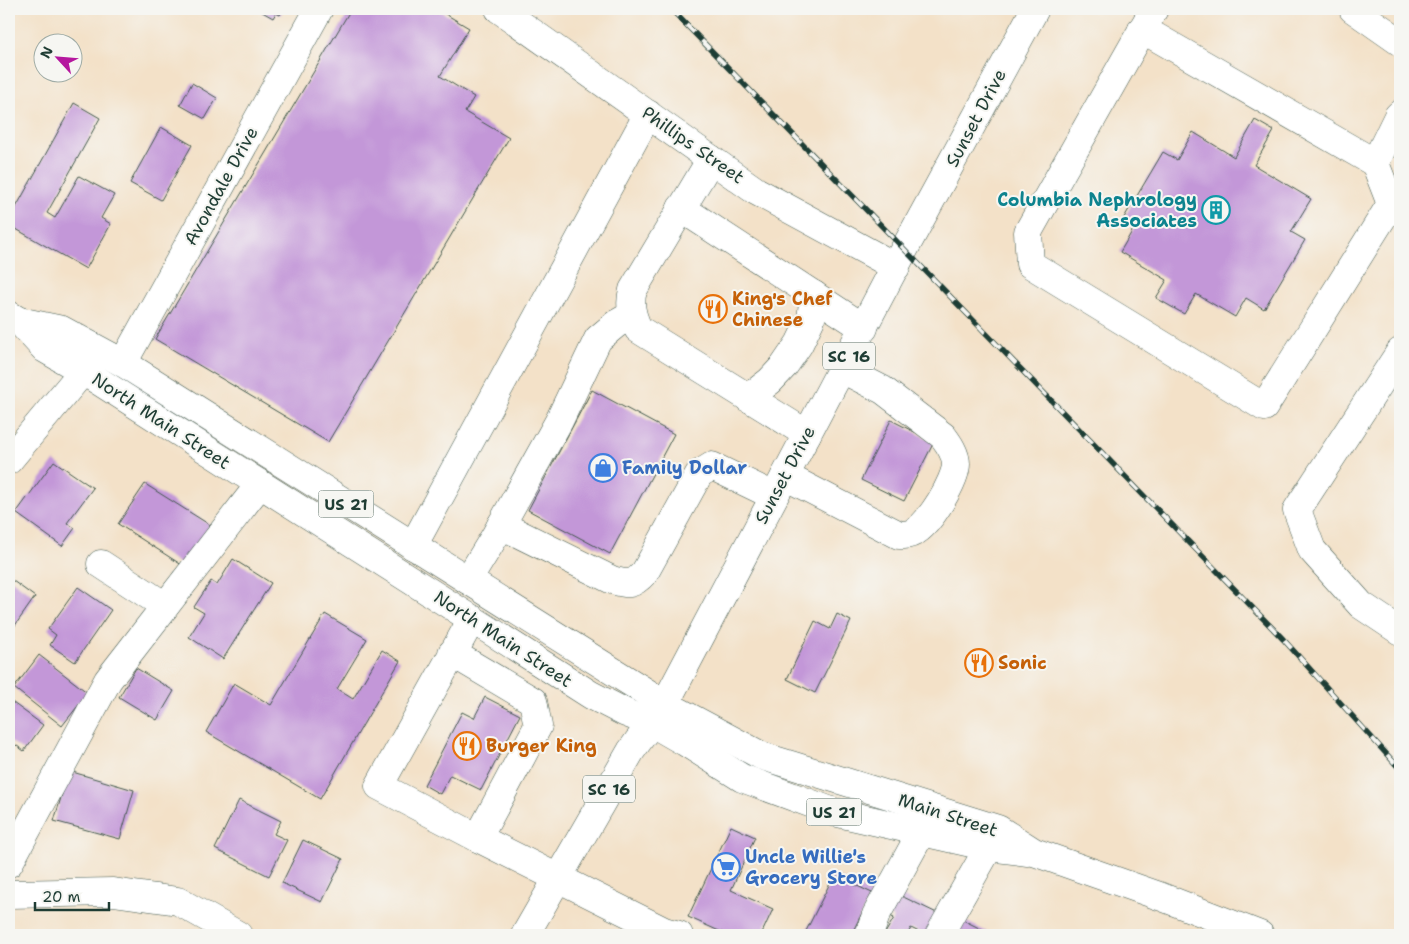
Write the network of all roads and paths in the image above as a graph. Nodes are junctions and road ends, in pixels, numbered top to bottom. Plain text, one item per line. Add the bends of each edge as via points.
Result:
1 (319, 9) edge
2 (498, 9) edge
3 (1035, 9) edge
4 (1353, 9) edge
5 (1148, 19) edge
6 (1400, 42) edge
7 (648, 114) junction
8 (1400, 114) edge
9 (711, 159) junction
10 (1375, 163) junction
11 (681, 208) junction
12 (896, 267) junction
13 (814, 295) junction
14 (632, 315) junction
15 (14, 318) edge
16 (864, 328) junction
17 (1400, 352) edge
18 (123, 363) junction
19 (842, 369) junction
20 (84, 370) junction
21 (748, 398) junction
22 (807, 434) junction
23 (9, 460) edge
24 (260, 484) junction
25 (780, 486) junction
26 (501, 525) junction
27 (413, 546) junction
28 (101, 564) dead end
29 (468, 580) junction
30 (165, 606) junction
31 (472, 619) junction
32 (1400, 631) edge
33 (452, 653) junction
34 (659, 714) junction
35 (538, 726) junction
36 (407, 801) junction
37 (921, 833) junction
38 (478, 838) junction
39 (989, 847) junction
40 (1034, 852) junction
41 (9, 863) edge
42 (557, 877) junction
43 (9, 894) edge
44 (1221, 928) edge
45 (238, 935) edge
46 (525, 935) edge
47 (679, 935) edge
48 (869, 935) edge
49 (938, 935) edge
50 (1260, 935) edge

1 - 18 main road, Avondale Drive
2 - 7 main road, Phillips Street
3 - 12 main road, Sunset Drive / SC 16
4 - 6 main road
5 - 10 main road
5 - 10 main road via 1028,232 1030,264 1264,407 1390,204
7 - 9 main road, Phillips Street
7 - 27 main road
8 - 10 main road
9 - 11 main road
9 - 12 main road, Phillips Street via 756,190
11 - 13 main road
11 - 14 main road via 633,290 630,301
12 - 16 main road, Sunset Drive / SC 16
13 - 16 main road
13 - 21 main road via 811,319 784,366
14 - 21 main road via 638,329
14 - 26 main road via 598,339 559,422
15 - 18 main road, North Main Street / US 21 via 62,330
15 - 20 main road, North Main Street / US 21 via 45,349
16 - 19 main road, Sunset Drive / SC 16
17 - 32 main road via 1297,510 1312,550 1361,605
18 - 27 main road, North Main Street / US 21
19 - 22 main road, Sunset Drive / SC 16
19 - 25 main road via 883,390 944,436 956,464 953,476 932,515 908,535 899,535
20 - 23 main road
20 - 24 main road, North Main Street / US 21
21 - 22 main road
22 - 25 main road, Sunset Drive / SC 16
24 - 30 main road
24 - 31 main road, North Main Street / US 21
25 - 26 main road via 712,466 699,474 645,572 635,582 626,584
25 - 34 main road, Sunset Drive / SC 16
26 - 29 main road
27 - 29 main road, North Main Street / US 21
28 - 30 main road
29 - 34 main road, North Main Street / US 21
30 - 41 main road via 108,680
31 - 33 main road
31 - 34 main road, North Main Street / US 21 via 591,695 626,713
33 - 35 main road via 533,701
33 - 36 main road via 379,786
34 - 37 main road, North Main Street / US 21 via 685,742 742,778 834,812
34 - 40 main road, Main Street / US 21 via 762,756 998,829
34 - 42 main road, Sunset Drive / SC 16 via 631,751
35 - 36 main road via 519,733 472,820 423,799
35 - 38 main road
36 - 38 main road
37 - 39 main road, North Main Street / US 21
37 - 48 main road via 876,915
38 - 42 main road
39 - 40 main road, North Main Street / US 21
39 - 49 main road
40 - 44 main road, Main Street / US 21 via 1162,897
42 - 46 main road, Sunset Drive / SC 16
42 - 47 main road via 664,931
43 - 45 main road via 112,892 178,901
44 - 50 main road, Main Street / US 21

